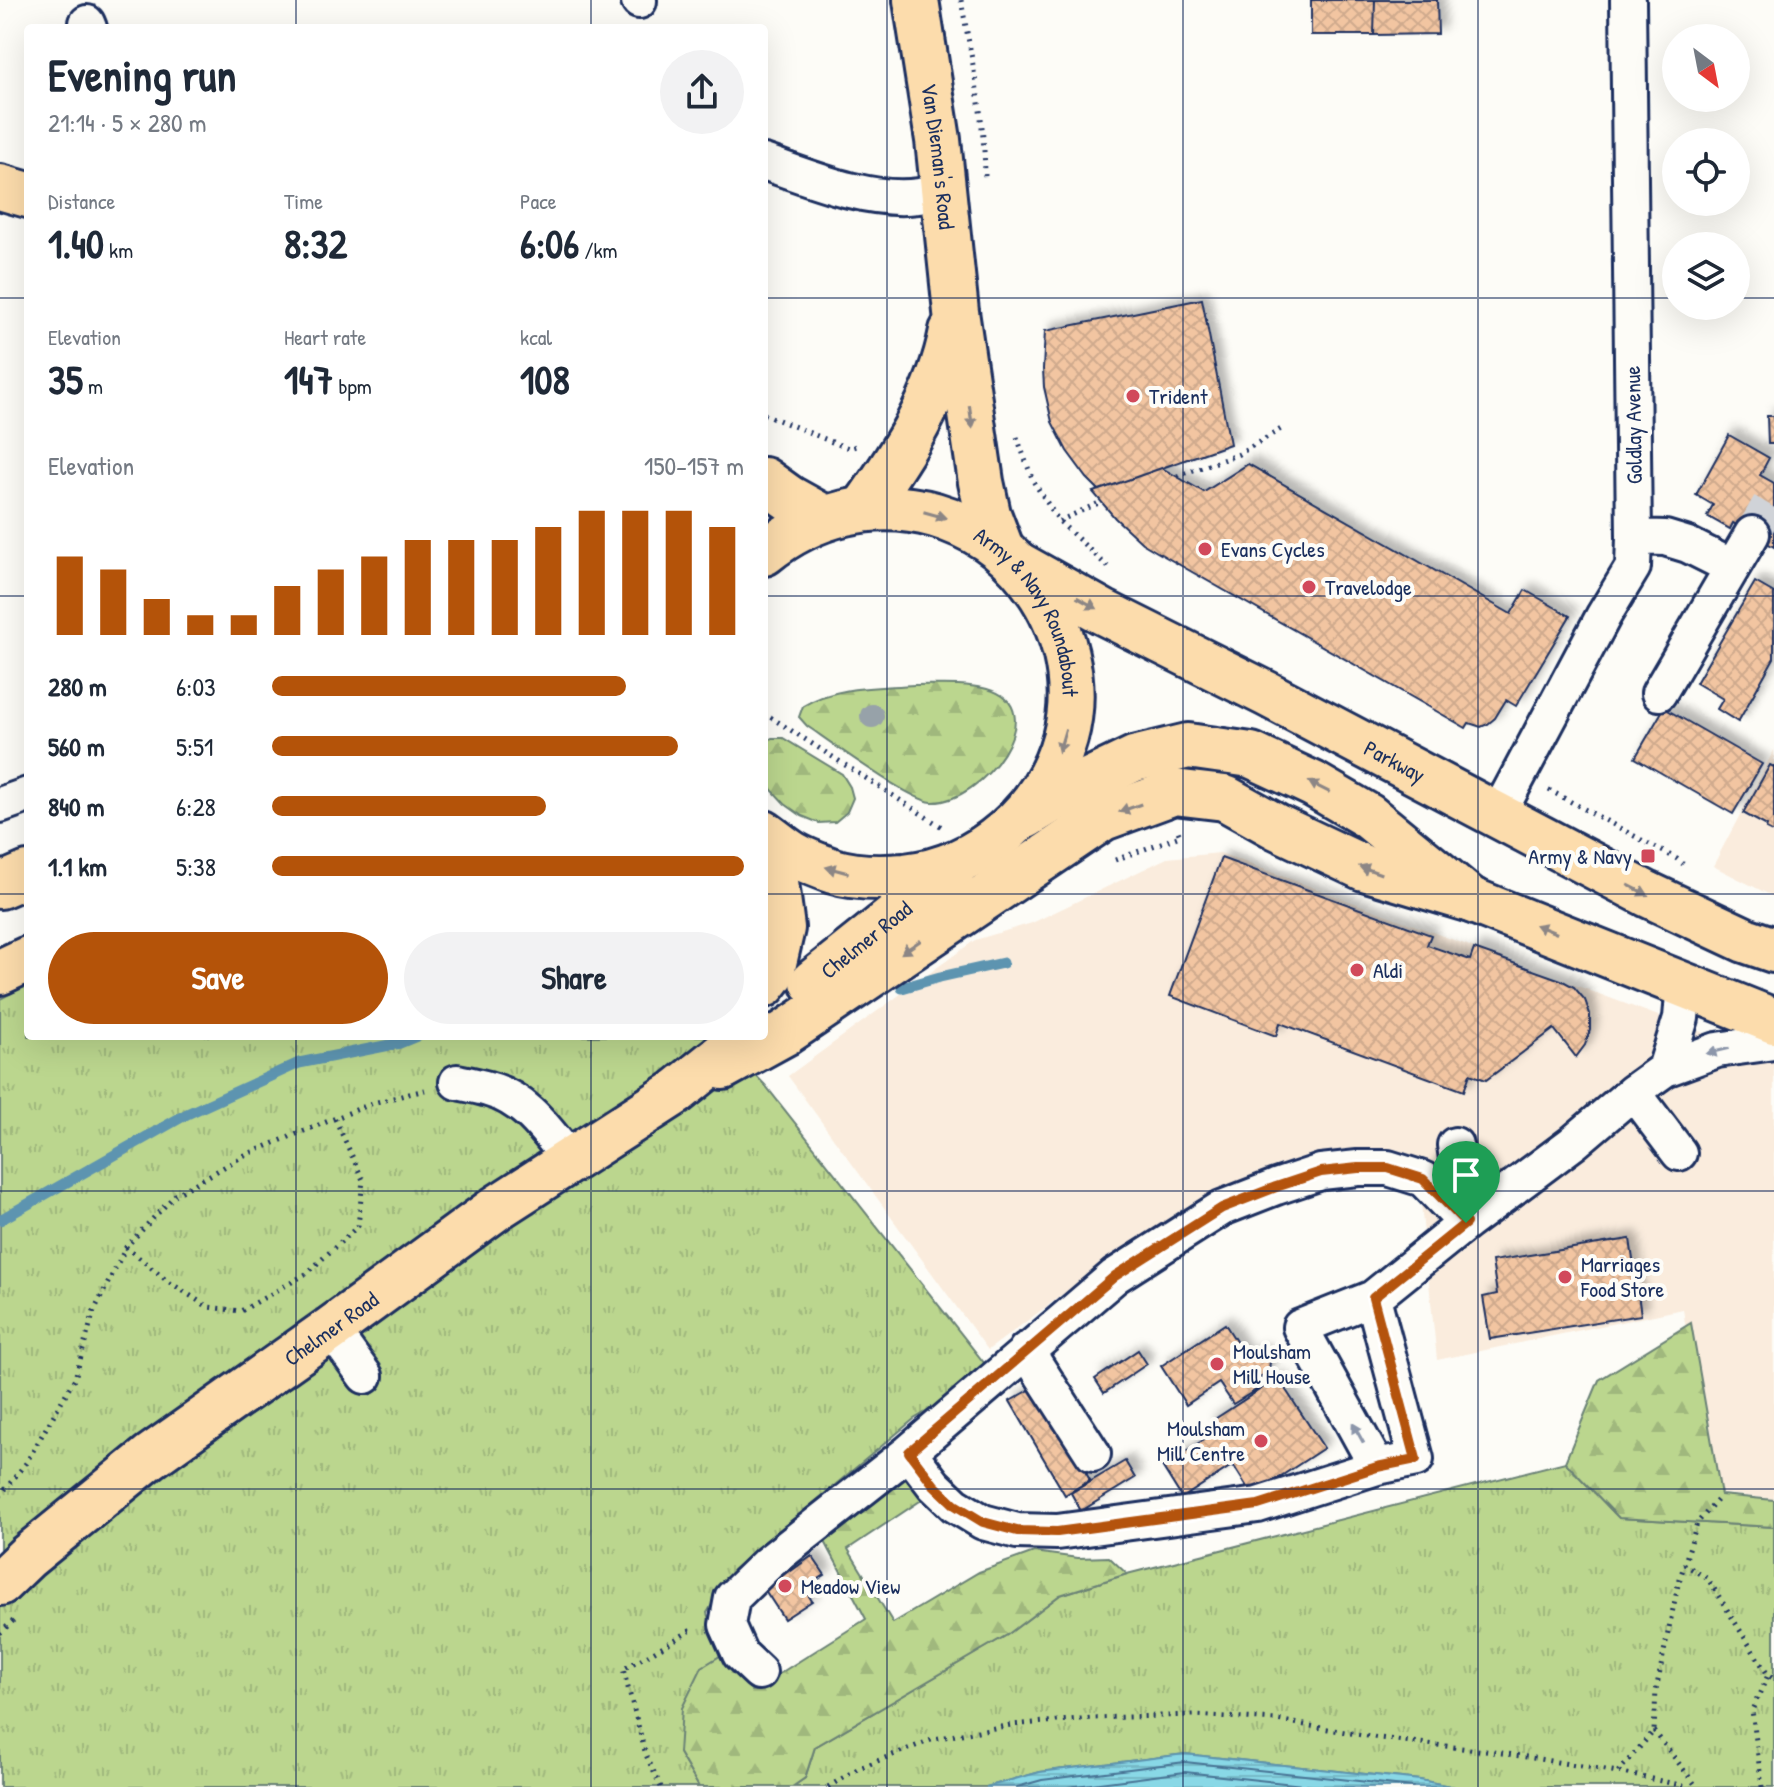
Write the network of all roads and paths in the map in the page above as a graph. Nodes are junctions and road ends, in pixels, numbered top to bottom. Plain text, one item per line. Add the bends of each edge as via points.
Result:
1 (916, 0) edge
2 (961, 0) edge
3 (1628, 0) edge
4 (768, 163) edge
5 (0, 187) edge
6 (964, 188) junction
7 (24, 194) edge
8 (956, 312) junction
9 (768, 416) edge
10 (1281, 429) dead end
11 (1016, 434) dead end
12 (860, 446) dead end
13 (1177, 476) dead end
14 (768, 483) edge
15 (1101, 502) dead end
16 (844, 513) junction
17 (1059, 521) junction
18 (1752, 534) tunnel mouth
19 (768, 550) edge
20 (1633, 552) junction
21 (1010, 557) junction
22 (1732, 567) junction
23 (1118, 577) dead end
24 (1659, 693) dead end
25 (768, 716) edge
26 (24, 796) edge
27 (0, 805) edge
28 (1497, 816) junction
29 (1018, 821) junction
30 (1176, 824) dead end
31 (768, 836) edge
32 (958, 845) junction
33 (768, 856) edge
34 (1112, 862) dead end
35 (24, 876) edge
36 (0, 886) edge
37 (1471, 900) junction
38 (1774, 950) edge
39 (24, 961) edge
40 (0, 972) edge
41 (768, 980) edge
42 (1684, 984) junction
43 (768, 1017) edge
44 (1774, 1021) edge
45 (719, 1040) edge
46 (741, 1040) edge
47 (1774, 1042) edge
48 (1665, 1069) junction
49 (457, 1082) joint
50 (1633, 1092) junction
51 (675, 1093) junction
52 (335, 1119) junction
53 (1455, 1145) dead end
54 (1679, 1153) dead end
55 (570, 1160) junction
56 (1466, 1223) junction
57 (126, 1247) junction
58 (1373, 1298) junction
59 (331, 1329) junction
60 (1026, 1350) junction
61 (365, 1376) dead end
62 (909, 1452) junction
63 (1093, 1454) dead end
64 (1377, 1467) junction
65 (0, 1496) edge
66 (1721, 1496) dead end
67 (1684, 1564) junction
68 (0, 1583) edge
69 (727, 1625) junction
70 (759, 1672) dead end
71 (1768, 1675) junction
72 (1774, 1679) edge
73 (1654, 1731) junction
74 (1618, 1772) junction
75 (661, 1787) edge
76 (828, 1787) edge
77 (1690, 1787) edge
78 (1697, 1787) edge
79 (1762, 1787) edge

1 - 6 main road, Van Dieman's Road via 938,140
2 - 6 path via 985,146
3 - 20 street, Goldlay Avenue
4 - 6 street via 868,193 919,196
5 - 7 main road
6 - 8 main road, Van Dieman's Road
8 - 16 main road, Van Dieman's Road via 922,419 898,460
8 -> 21 main road, Van Dieman's Road via 988,514
9 - 12 path via 849,448
10 - 13 path via 1239,454
11 - 17 path via 1033,481
14 - 16 main road via 789,498
15 - 17 path
16 - 19 main road, Army & Navy Roundabout
16 -> 21 main road, Army & Navy Roundabout via 921,511 976,532
17 - 23 path
18 - 22 street
20 - 22 street via 1665,538
20 - 28 street
21 -> 28 main road, Parkway via 1103,612
21 -> 29 main road, Army & Navy Roundabout via 1054,617 1069,678 1065,737 1053,769
22 - 24 street
25 - 32 path
26 - 27 street
28 -> 38 main road, Parkway via 1647,894
29 - 32 main road, Army & Navy Roundabout via 994,842
37 -> 29 main road via 1368,816 1251,755 1188,746 1134,759
30 - 34 path via 1180,836
32 -> 31 main road, Army & Navy Roundabout via 925,874 880,878 836,872 794,855
32 - 43 main road, Chelmer Road
33 - 41 main road via 782,928
35 - 36 main road
42 -> 37 main road
37 -> 51 main road via 1364,868 1225,798 1174,792 1103,818 785,1033
39 - 40 main road
42 - 44 main road
42 - 48 street via 1681,1018
45 - 51 main road, Chelmer Road
46 - 51 main road, Chelmer Road
47 -> 48 street via 1717,1050
48 - 50 street
49 - 52 path via 373,1103
49 - 55 street via 515,1100 537,1118
50 - 54 street
50 - 56 street
51 - 55 main road, Chelmer Road
52 - 57 path via 245,1155 175,1195
52 - 57 path via 363,1180 358,1226 306,1274 241,1311 208,1307
53 - 56 street
55 - 59 main road, Chelmer Road
56 - 58 street
56 - 60 street via 1423,1179 1388,1168 1321,1172 1222,1208 1115,1276
57 - 65 path via 94,1311 75,1378 26,1463
58 - 64 street via 1416,1459
64 -> 58 street via 1300,1327
59 - 61 street
59 - 68 main road, Chelmer Road via 150,1457
60 - 62 street
60 - 63 street
62 - 64 street via 955,1505 983,1522 1017,1531 1057,1532 1258,1505
62 - 69 street via 768,1563 732,1598
66 - 67 path via 1697,1523
67 - 71 path via 1708,1579
67 - 73 path via 1656,1690
69 - 70 street via 740,1654
69 - 75 path via 690,1631 623,1669 646,1755
71 - 72 path
71 - 79 path via 1752,1710
73 - 74 path
73 - 78 path
74 - 76 path via 1277,1720 1194,1715 1011,1725 934,1739 859,1768
74 - 77 path

